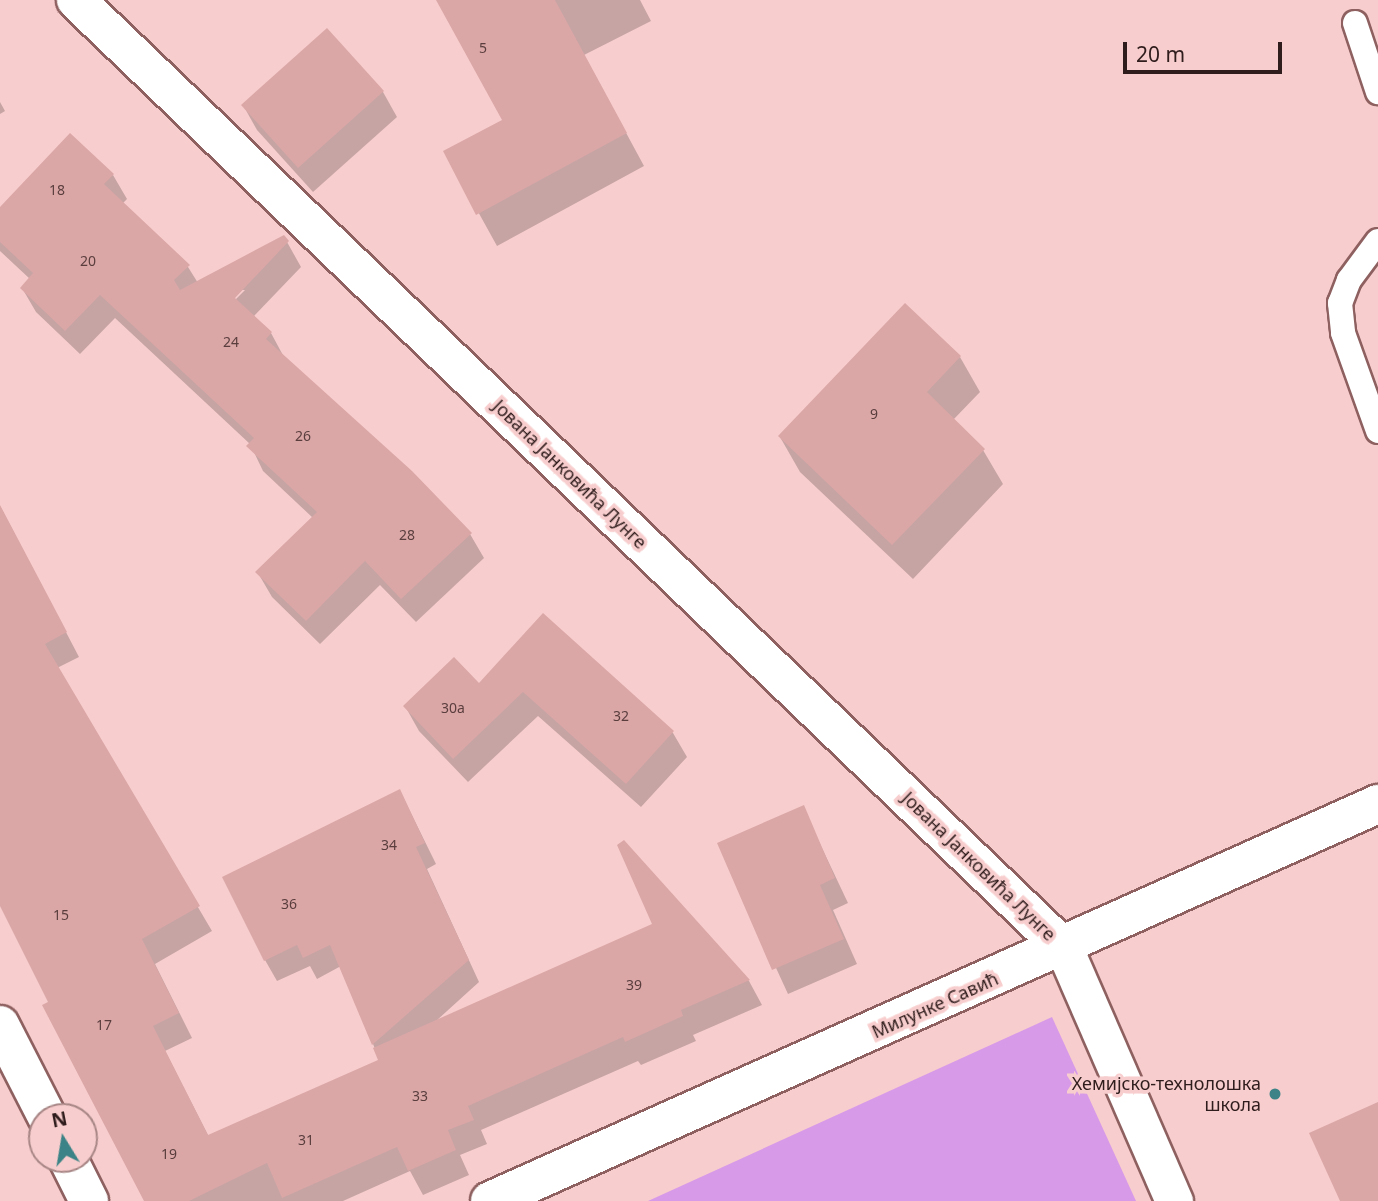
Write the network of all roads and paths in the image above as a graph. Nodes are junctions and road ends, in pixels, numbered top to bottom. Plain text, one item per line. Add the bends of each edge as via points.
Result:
1 (76, 0) edge
2 (1355, 23) dead end
3 (1378, 92) edge
4 (1378, 242) edge
5 (1378, 430) edge
6 (1378, 804) edge
7 (1064, 948) junction
8 (0, 1025) edge
9 (40, 1103) edge
10 (75, 1173) edge
11 (89, 1201) edge
12 (490, 1201) edge
13 (1174, 1201) edge

1 - 7 street, Јована Јанковића Лунге
2 - 3 lane
4 - 5 lane via 1349,279 1340,303 1343,333
6 - 7 street, Милунке Савић
7 - 12 street, Милунке Савић
7 - 13 street
8 - 9 street
10 - 11 street

